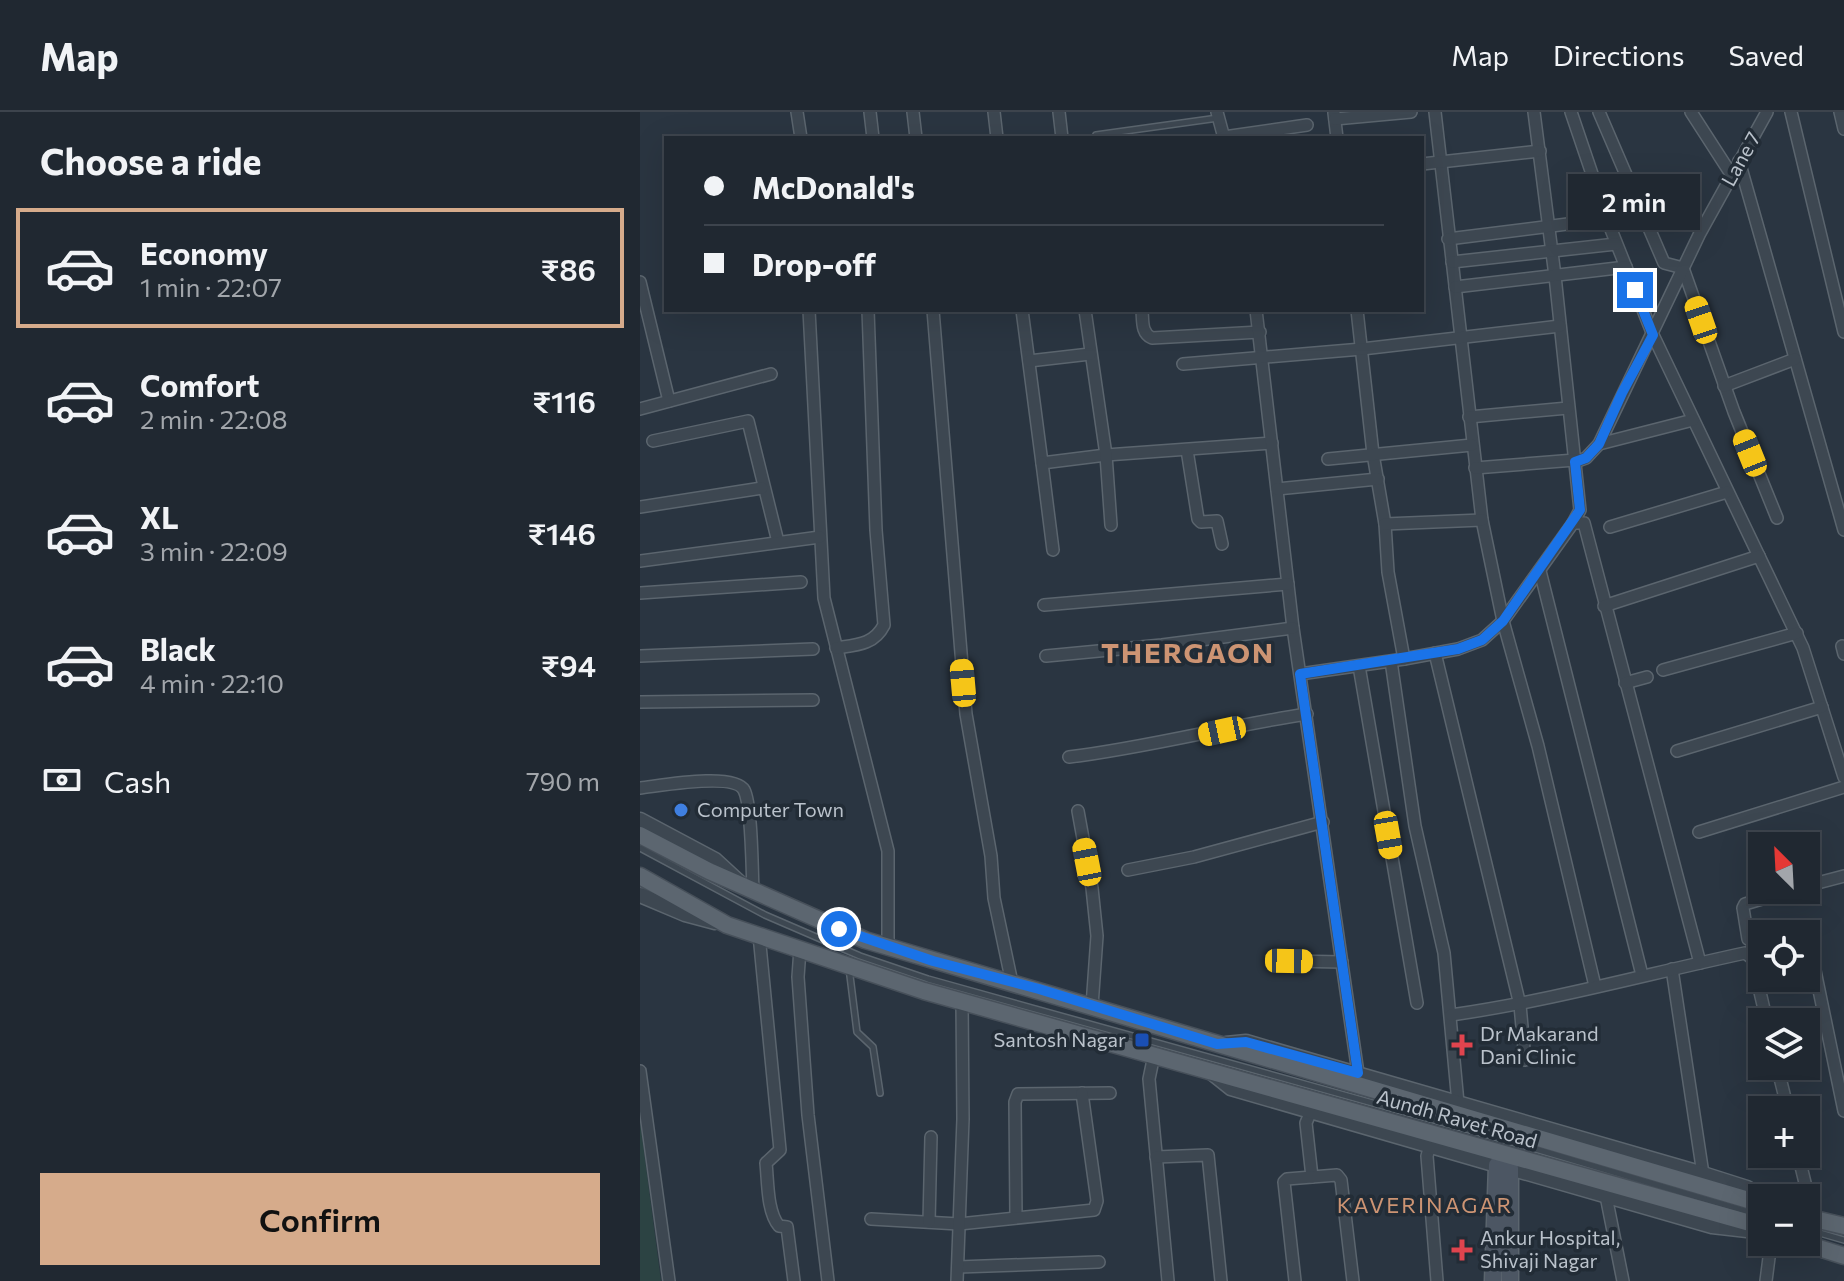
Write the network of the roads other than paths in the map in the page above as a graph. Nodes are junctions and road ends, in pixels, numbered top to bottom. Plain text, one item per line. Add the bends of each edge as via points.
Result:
1 (797, 112) edge
2 (870, 112) edge
3 (913, 112) edge
4 (994, 112) edge
5 (1059, 112) edge
6 (1411, 112) edge
7 (1435, 112) edge
8 (1534, 112) edge
9 (1571, 112) edge
10 (1599, 112) edge
11 (1691, 112) edge
12 (1767, 112) edge
13 (1791, 112) edge
14 (1840, 112) edge
15 (1218, 115) edge
16 (1334, 116) edge
17 (1307, 125) dead end
18 (1844, 129) edge
19 (1096, 135) dead end
20 (801, 136) edge
21 (873, 136) edge
22 (916, 136) edge
23 (997, 136) edge
24 (1062, 136) edge
25 (1224, 136) edge
26 (1231, 136) edge
27 (1337, 136) edge
28 (1540, 151) junction
29 (1739, 161) junction
30 (1441, 162) junction
31 (1424, 164) edge
32 (1731, 174) junction
33 (1607, 219) junction
34 (1548, 226) junction
35 (1448, 239) junction
36 (1616, 244) junction
37 (1551, 251) junction
38 (1452, 262) junction
39 (1626, 267) junction
40 (1683, 268) junction
41 (1555, 276) junction
42 (640, 282) edge
43 (1455, 287) junction
44 (809, 312) edge
45 (868, 312) edge
46 (933, 312) edge
47 (1022, 312) edge
48 (1085, 312) edge
49 (1142, 312) edge
50 (1256, 312) edge
51 (1357, 312) edge
52 (1560, 326) junction
53 (1260, 332) junction
54 (1844, 332) edge
55 (1653, 335) junction
56 (1460, 338) junction
57 (1362, 349) junction
58 (1090, 354) junction
59 (1263, 358) junction
60 (1795, 359) junction
61 (1029, 361) junction
62 (1183, 364) dead end
63 (771, 374) dead end
64 (1724, 386) junction
65 (669, 401) junction
66 (1568, 408) junction
67 (640, 409) edge
68 (1469, 417) junction
69 (1693, 420) junction
70 (653, 441) dead end
71 (1272, 443) junction
72 (1599, 444) junction
73 (1472, 445) junction
74 (1187, 450) junction
75 (1373, 454) junction
76 (1106, 455) junction
77 (1328, 459) dead end
78 (1575, 461) junction
79 (1042, 463) junction
80 (1475, 468) junction
81 (1378, 479) junction
82 (762, 488) junction
83 (1277, 489) junction
84 (1727, 492) junction
85 (640, 507) edge
86 (1777, 518) dead end
87 (1482, 520) junction
88 (1573, 523) junction
89 (1385, 524) junction
90 (1111, 525) dead end
91 (1610, 527) dead end
92 (1844, 530) edge
93 (820, 537) junction
94 (778, 542) junction
95 (1222, 544) dead end
96 (1053, 550) dead end
97 (1759, 556) junction
98 (640, 561) edge
99 (1540, 571) junction
100 (801, 582) dead end
101 (1288, 584) junction
102 (640, 593) edge
103 (1044, 605) dead end
104 (1604, 606) junction
105 (1503, 621) junction
106 (1293, 628) junction
107 (1797, 633) junction
108 (836, 648) junction
109 (813, 649) dead end
110 (1435, 653) junction
111 (640, 656) edge
112 (1046, 656) dead end
113 (1404, 659) junction
114 (1391, 661) junction
115 (1359, 666) junction
116 (1663, 670) dead end
117 (1300, 674) junction
118 (1647, 677) dead end
119 (1625, 683) junction
120 (813, 700) dead end
121 (640, 702) edge
122 (1822, 707) junction
123 (1307, 714) junction
124 (1677, 751) dead end
125 (1069, 757) dead end
126 (1844, 777) edge
127 (1844, 787) edge
128 (640, 788) edge
129 (1078, 811) dead end
130 (640, 820) edge
131 (1323, 822) junction
132 (1699, 832) dead end
133 (640, 835) edge
134 (640, 848) edge
135 (1128, 870) dead end
136 (640, 876) edge
137 (1844, 876) edge
138 (706, 877) junction
139 (1820, 882) edge
140 (749, 889) junction
141 (640, 895) edge
142 (1748, 903) edge
143 (727, 925) junction
144 (759, 935) junction
145 (1748, 939) dead end
146 (888, 947) junction
147 (800, 949) junction
148 (1289, 961) dead end
149 (1342, 962) junction
150 (1700, 963) junction
151 (849, 967) junction
152 (1672, 969) junction
153 (1642, 975) junction
154 (1012, 983) junction
155 (1595, 986) junction
156 (1819, 992) edge
157 (962, 1000) junction
158 (1417, 1003) dead end
159 (1520, 1005) junction
160 (1092, 1006) junction
161 (1764, 1008) edge
162 (1451, 1015) junction
163 (1217, 1044) junction
164 (1154, 1055) junction
165 (1525, 1060) dead end
166 (1207, 1069) junction
167 (640, 1071) edge
168 (1358, 1073) junction
169 (880, 1093) dead end
170 (1082, 1093) junction
171 (1110, 1093) dead end
172 (1458, 1103) junction
173 (1311, 1111) junction
174 (1844, 1111) edge
175 (931, 1137) dead end
176 (1430, 1145) junction
177 (1156, 1157) junction
178 (1504, 1164) junction
179 (1703, 1174) junction
180 (1312, 1177) junction
181 (1748, 1189) edge
182 (1606, 1196) junction
183 (1748, 1200) edge
184 (1503, 1201) junction
185 (1016, 1217) junction
186 (871, 1219) dead end
187 (1748, 1220) edge
188 (1748, 1220) edge
189 (1820, 1220) edge
190 (929, 1222) junction
191 (959, 1224) junction
192 (1844, 1226) edge
193 (1748, 1230) edge
194 (1820, 1233) edge
195 (1844, 1240) edge
196 (1820, 1248) edge
197 (1769, 1256) edge
198 (1844, 1256) edge
199 (1099, 1262) dead end
200 (958, 1267) junction
201 (669, 1281) edge
202 (794, 1281) edge
203 (828, 1281) edge
204 (957, 1281) edge
205 (1168, 1281) edge
206 (1221, 1281) edge
207 (1295, 1281) edge
208 (1353, 1281) edge
209 (1437, 1281) edge
210 (1493, 1281) edge
211 (1510, 1281) edge
212 (1623, 1281) edge
213 (1766, 1281) edge

1 - 20 street
2 - 21 street
3 - 22 street
4 - 23 street
5 - 24 street
6 - 16 street
7 - 30 street
8 - 28 street
9 - 33 street
10 - 40 street via 1664,263
11 - 32 street
12 - 29 street, Lane 7
13 - 54 street
14 - 18 street
15 - 19 lane
15 - 25 street
16 - 27 street
17 - 26 street
28 - 30 street
28 - 34 street
29 - 32 street, Lane 7
29 - 60 street
30 - 31 street
30 - 35 street
32 - 40 street, Lane 7
33 - 34 street
33 - 36 street
34 - 35 street
34 - 37 street
35 - 38 street
36 - 37 street
36 - 39 street
37 - 38 street
37 - 41 street
38 - 43 street
39 - 41 street
39 - 55 street
40 - 55 street, Lane 7
40 - 64 street
41 - 43 street
41 - 52 street
42 - 65 street
43 - 56 street
44 - 93 street
45 - 108 street via 884,625 872,641
46 - 154 street via 966,714
47 - 61 street
48 - 58 street
49 - 53 street via 1144,329 1152,338
50 - 53 street
51 - 57 street
52 - 56 street
52 - 66 street
53 - 59 street
55 - 69 street
55 - 72 street, Lane 7
56 - 57 street
56 - 68 street
57 - 59 street
57 - 75 street
58 - 61 street
58 - 76 street
59 - 62 street
59 - 71 street
60 - 64 street
60 - 92 street
61 - 79 street
63 - 65 street
64 - 86 street
65 - 67 street
66 - 68 street
66 - 78 street
68 - 73 street
69 - 72 street
69 - 84 street
70 - 82 street via 748,421
71 - 74 street
71 - 83 street
72 - 78 street
73 - 75 street
73 - 80 street
74 - 76 street
74 - 95 street via 1198,519 1217,521
75 - 77 street
75 - 81 street
76 - 79 street
76 - 90 street
78 - 80 street
78 - 88 street via 1580,510
79 - 96 street
80 - 87 street
81 - 83 street
81 - 89 street
82 - 85 street
82 - 94 street
83 - 101 street
84 - 91 street
84 - 97 street
87 - 89 street
87 - 105 street
88 - 99 street
88 - 104 street via 1584,523
89 - 113 street
93 - 94 street
93 - 108 street via 824,598
94 - 98 street
97 - 104 street
97 - 107 street
99 - 105 street
99 - 153 street
100 - 102 street
101 - 103 street
101 - 106 street
104 - 119 street
105 - 110 street via 1482,640
105 - 155 street
106 - 112 street
106 - 117 street
107 - 116 street
107 - 122 street
108 - 146 street via 888,851
109 - 111 street
110 - 113 street
110 - 159 street
113 - 114 street
114 - 115 street
114 - 162 street
115 - 117 street
115 - 158 street
117 - 123 street
118 - 119 street
119 - 150 street
120 - 121 street
122 - 124 street
122 - 126 street
123 - 125 street
123 - 131 street
127 - 132 street
128 - 140 street via 712,781 744,790
129 - 160 street via 1097,936
130 - 140 street via 715,860
131 - 135 street
131 - 149 street
133 - 138 main road, Aundh Ravet Road
134 - 138 lane
136 - 143 main road, Aundh Ravet Road
137 - 139 street
138 - 140 main road, Aundh Ravet Road
138 - 187 lane via 779,921 928,979 1498,1138
140 - 146 main road, Aundh Ravet Road
141 - 143 street
142 - 145 street via 1743,908
143 - 144 main road, Aundh Ravet Road
144 - 147 main road, Aundh Ravet Road
144 - 202 street via 780,1150 766,1163 773,1219 787,1227
146 - 154 main road, Aundh Ravet Road
147 - 151 main road, Aundh Ravet Road
147 - 203 street via 808,1115
148 - 149 street
149 - 168 street
150 - 152 street
150 - 161 street via 1745,953 1752,958
151 - 157 main road, Aundh Ravet Road
151 - 169 lane via 857,1032 873,1047
152 - 153 street
152 - 179 street
153 - 155 street
154 - 160 main road, Aundh Ravet Road
155 - 159 street
156 - 174 street
157 - 164 main road, Aundh Ravet Road
157 - 191 street
159 - 162 street
159 - 165 street
160 - 163 main road, Aundh Ravet Road
162 - 172 street
163 - 168 street via 1246,1042
163 - 183 main road, Aundh Ravet Road
164 - 166 main road, Aundh Ravet Road
164 - 177 street via 1149,1079
166 - 173 street via 1231,1088
166 - 188 main road, Aundh Ravet Road
167 - 201 street
168 - 172 street
170 - 171 street
170 - 185 street via 1018,1094
170 - 185 street via 1094,1210
172 - 179 street via 1516,1125
173 - 176 street
173 - 180 street via 1306,1123
175 - 190 street
176 - 178 street
176 - 209 street
177 - 205 street
177 - 206 street via 1208,1155
178 - 182 street
178 - 184 main road
179 - 181 street
180 - 207 street via 1287,1179 1283,1186
180 - 208 street via 1340,1177
182 - 193 street via 1712,1226
182 - 212 street
184 - 210 main road
184 - 211 main road
185 - 191 street
186 - 190 street
189 - 192 main road
190 - 191 street
191 - 200 street
194 - 195 lane
196 - 198 main road
197 - 213 street
199 - 200 street
200 - 204 street

